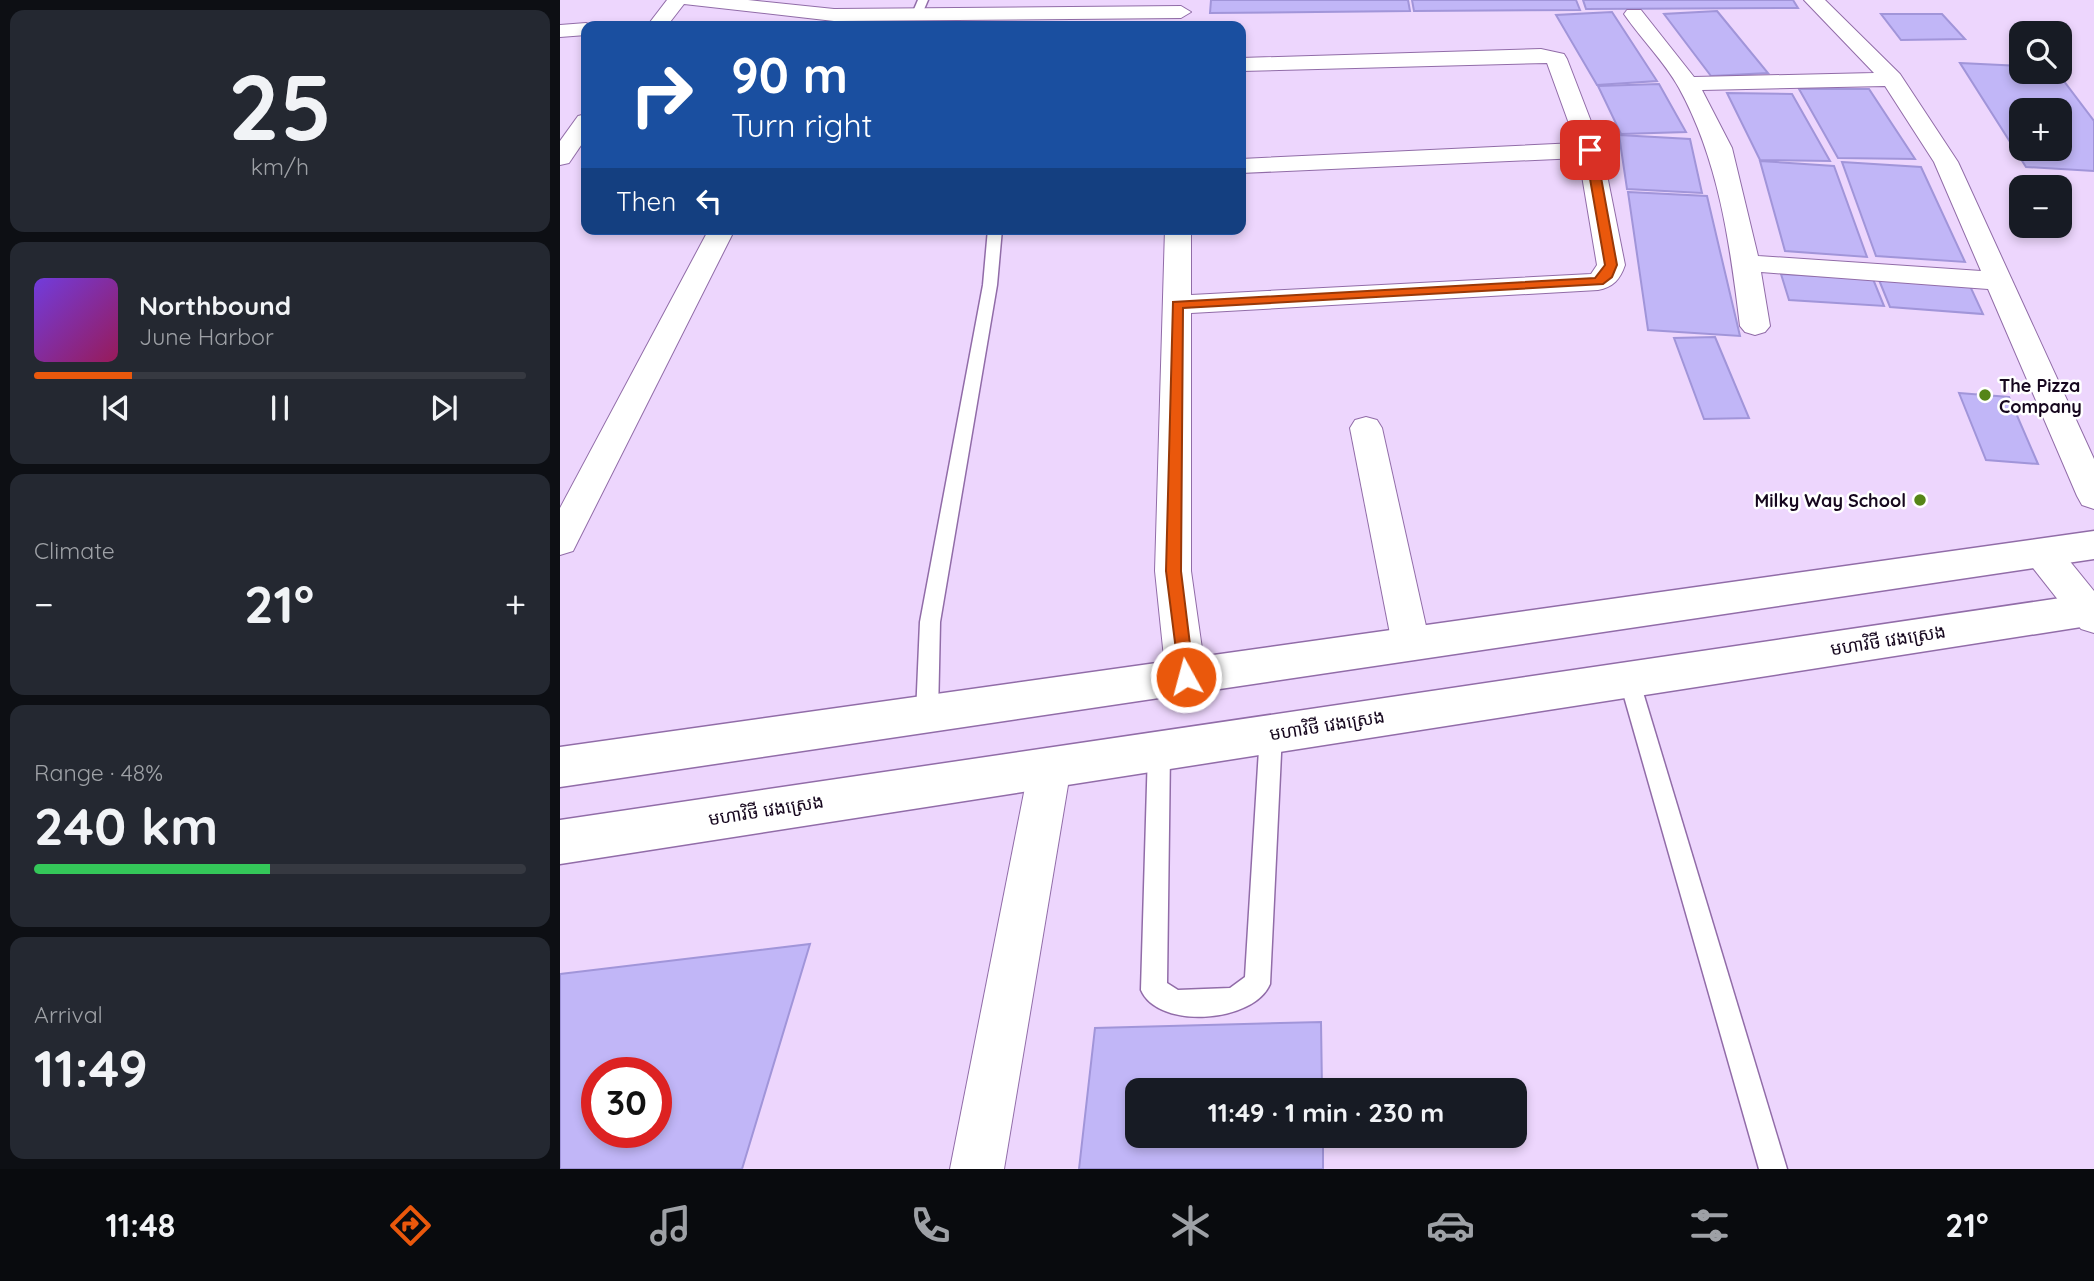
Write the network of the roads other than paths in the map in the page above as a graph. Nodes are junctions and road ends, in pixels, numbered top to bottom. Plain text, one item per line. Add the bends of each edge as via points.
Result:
1 (677, 0) edge
2 (691, 0) edge
3 (1814, 0) edge
4 (920, 7) edge
5 (1183, 13) edge
6 (836, 14) edge
7 (1634, 14) dead end
8 (661, 21) edge
9 (581, 29) edge
10 (560, 31) edge
11 (1246, 64) edge
12 (1892, 79) junction
13 (1688, 84) junction
14 (581, 111) edge
15 (560, 113) edge
16 (581, 128) edge
17 (1590, 150) junction
18 (560, 158) edge
19 (1246, 166) edge
20 (719, 235) edge
21 (994, 235) edge
22 (1178, 235) edge
23 (1746, 263) junction
24 (1998, 281) junction
25 (1177, 304) junction
26 (1755, 326) dead end
27 (1366, 428) dead end
28 (2094, 496) edge
29 (560, 541) edge
30 (2094, 545) edge
31 (2042, 553) junction
32 (2092, 612) edge
33 (1411, 644) junction
34 (1186, 677) junction
35 (1629, 679) junction
36 (927, 714) junction
37 (1271, 733) junction
38 (1159, 751) junction
39 (1051, 766) junction
40 (560, 767) edge
41 (560, 842) edge
42 (977, 1169) edge
43 (1773, 1169) edge

1 - 8 street
2 - 6 street
3 - 12 street
4 - 5 street
4 - 6 street
7 - 13 street
9 - 10 street
11 - 17 street via 1553,57 1559,62
12 - 13 street
12 - 24 street via 1946,162
13 - 23 street via 1720,148
14 - 15 street
16 - 18 street
17 - 19 street
17 - 25 street via 1611,265 1608,275 1598,282
20 - 29 street
21 - 36 lane via 990,285 930,622
22 - 25 street
23 - 24 street
23 - 26 street
24 - 28 street
25 - 34 street via 1174,571
27 - 33 street
30 - 31 main road
31 - 32 street
31 - 33 main road
32 - 35 main road, មហាវិថី វេងស្រេង
33 - 34 main road
34 - 36 main road
35 - 37 main road, មហាវិថី វេងស្រេង
35 - 43 lane
36 - 40 main road
37 - 38 main road, មហាវិថី វេងស្រេង
37 - 38 lane via 1257,984 1234,1001 1175,1003 1154,990
38 - 39 main road, មហាវិថី វេងស្រេង
39 - 41 main road, មហាវិថី វេងស្រេង
39 - 42 street

